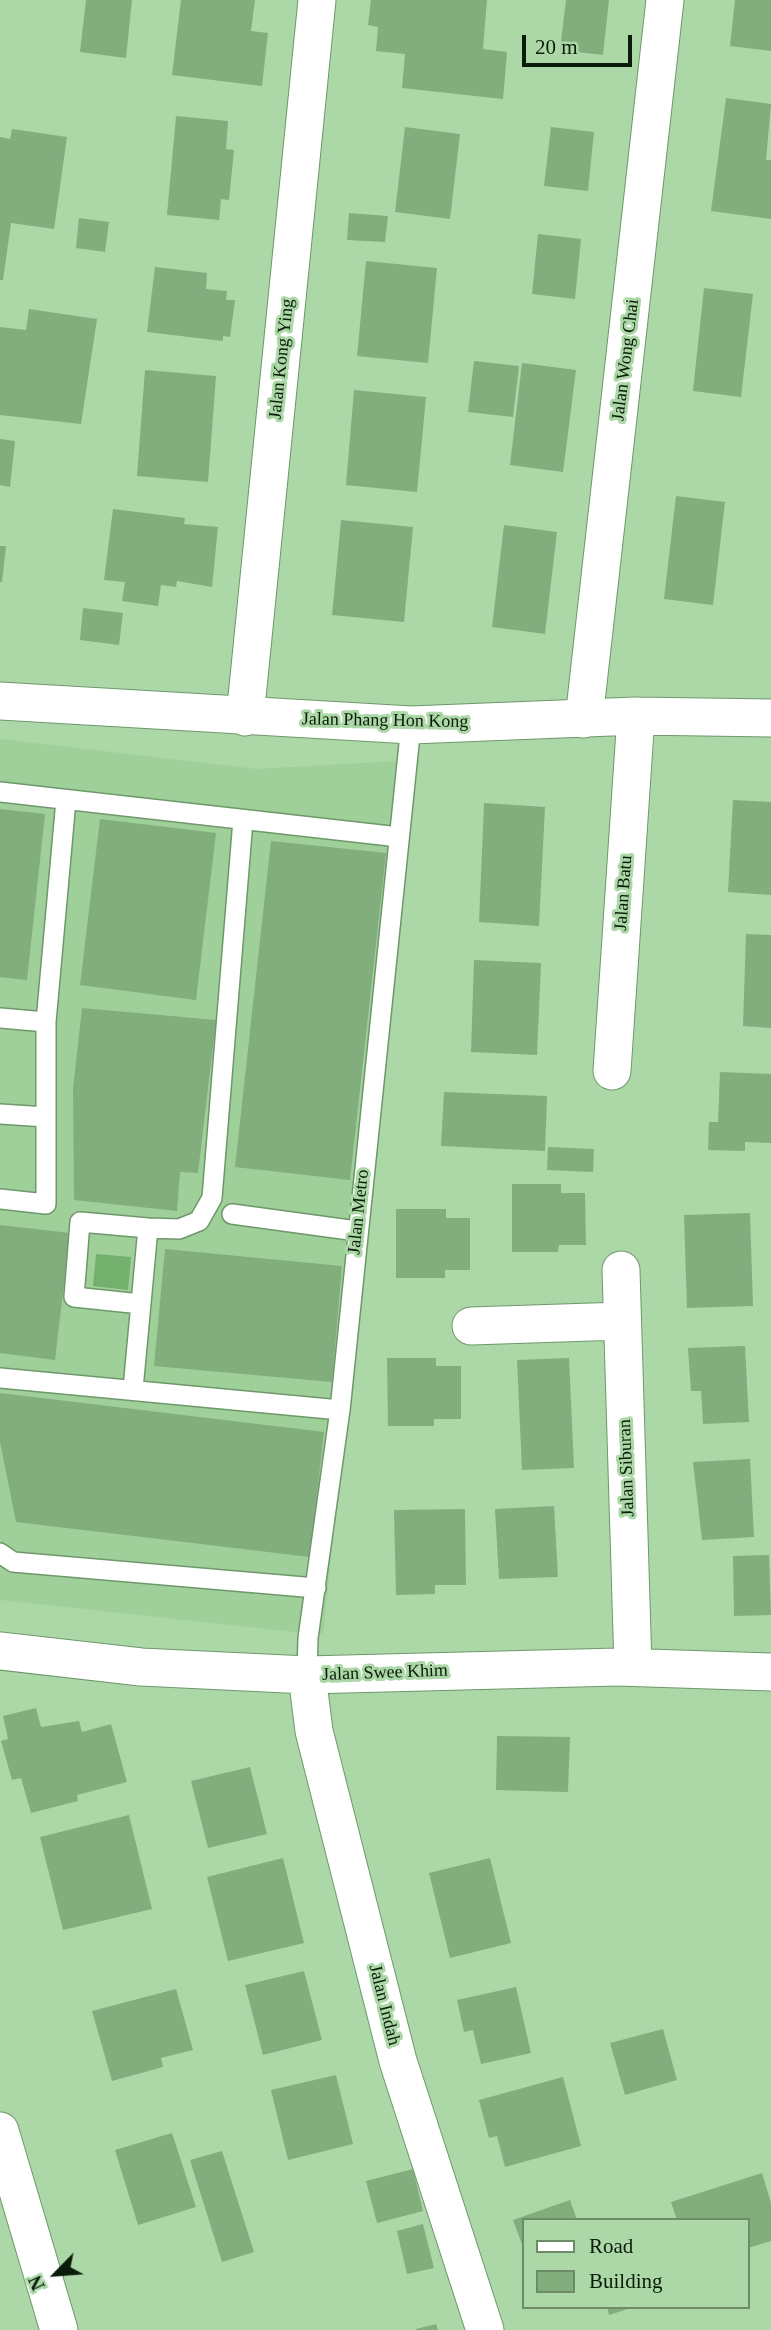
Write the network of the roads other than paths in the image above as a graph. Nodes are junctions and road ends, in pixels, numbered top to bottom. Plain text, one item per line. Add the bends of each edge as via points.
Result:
1 (317, 0) edge
2 (666, 0) edge
3 (0, 701) edge
4 (636, 716) junction
5 (244, 717) junction
6 (771, 718) edge
7 (584, 719) junction
8 (411, 725) junction
9 (0, 792) edge
10 (66, 800) junction
11 (243, 820) junction
12 (399, 837) junction
13 (0, 1018) edge
14 (46, 1022) junction
15 (612, 1071) dead end
16 (0, 1114) edge
17 (46, 1117) junction
18 (0, 1199) edge
19 (232, 1214) dead end
20 (148, 1227) junction
21 (357, 1231) junction
22 (621, 1270) dead end
23 (141, 1304) junction
24 (622, 1321) junction
25 (471, 1326) dead end
26 (0, 1378) edge
27 (133, 1389) junction
28 (340, 1410) junction
29 (0, 1553) edge
30 (316, 1588) junction
31 (0, 1651) edge
32 (633, 1667) junction
33 (771, 1672) edge
34 (307, 1675) junction
35 (1, 2139) edge
36 (59, 2330) edge
37 (485, 2330) edge

1 - 5 street, Jalan Kong Ying
2 - 7 street, Jalan Wong Chai
3 - 5 street, Jalan Phang Hon Kong
4 - 6 street, Jalan Phang Hon Kong
4 - 7 street, Jalan Phang Hon Kong
4 - 15 street, Jalan Batu
5 - 8 street, Jalan Phang Hon Kong
7 - 8 street, Jalan Phang Hon Kong
8 - 12 lane, Jalan Metro
9 - 10 lane
10 - 11 lane
10 - 14 lane
11 - 12 lane
11 - 20 lane via 212,1198 199,1221 179,1229
12 - 21 lane, Jalan Metro
13 - 14 lane
14 - 17 lane
16 - 17 lane
17 - 18 lane via 46,1205
19 - 21 lane
20 - 23 lane
20 - 23 lane via 80,1222 74,1297
21 - 28 lane, Jalan Metro
22 - 24 street, Jalan Siburan
23 - 27 lane
24 - 25 street
24 - 32 street, Jalan Siburan
26 - 27 lane
27 - 28 lane
28 - 30 lane, Jalan Metro
29 - 30 lane via 13,1562
30 - 34 lane, Jalan Metro
31 - 34 street, Jalan Swee Khim via 141,1667
32 - 33 street, Jalan Swee Khim
32 - 34 street, Jalan Swee Khim
34 - 37 street, Jalan Indah via 314,1731 398,2061
35 - 36 street

